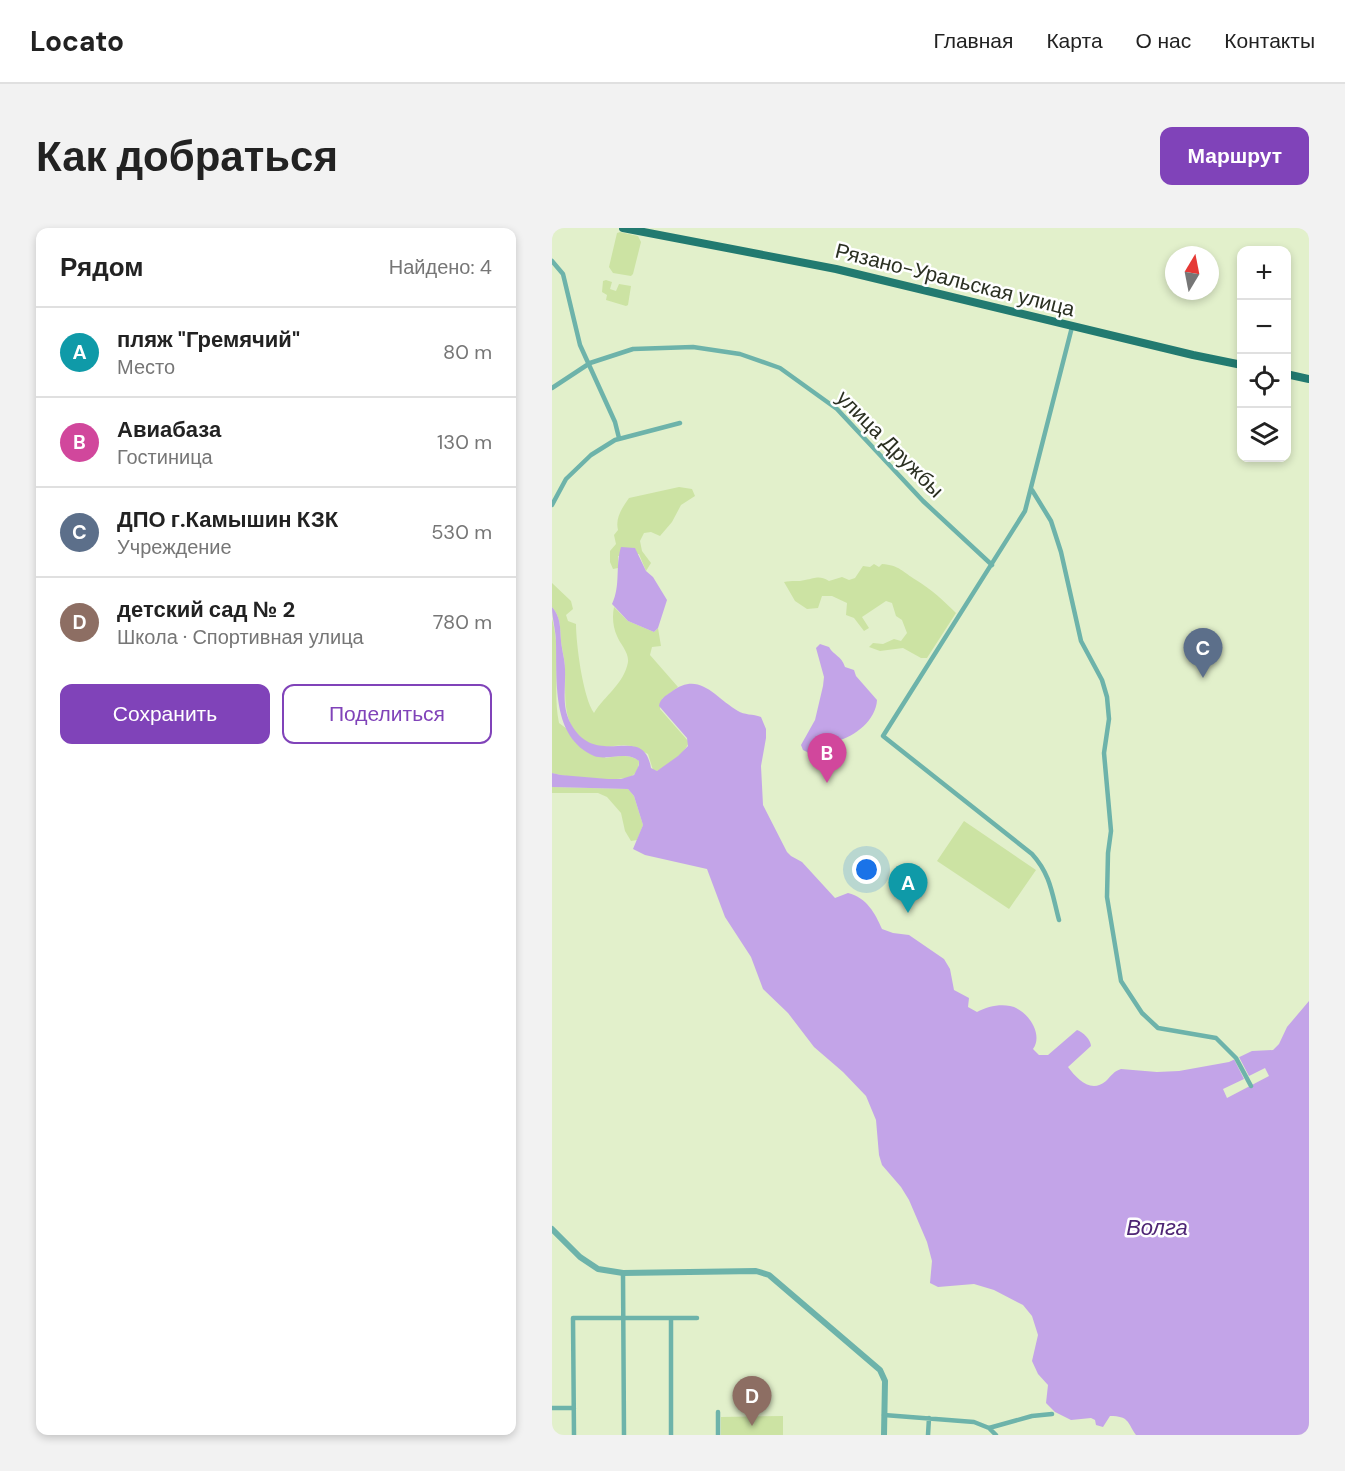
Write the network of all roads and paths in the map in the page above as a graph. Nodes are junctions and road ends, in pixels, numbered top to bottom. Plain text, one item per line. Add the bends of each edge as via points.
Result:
1 (623, 228) edge
2 (552, 261) edge
3 (1072, 327) junction
4 (1237, 364) edge
5 (588, 365) junction
6 (1291, 375) edge
7 (1309, 379) edge
8 (552, 388) edge
9 (680, 423) dead end
10 (619, 438) junction
11 (1032, 490) junction
12 (552, 505) edge
13 (992, 565) junction
14 (1059, 920) dead end
15 (1251, 1086) dead end
16 (552, 1228) edge
17 (623, 1273) junction
18 (624, 1318) junction
19 (671, 1318) junction
20 (697, 1318) dead end
21 (552, 1408) edge
22 (574, 1408) junction
23 (718, 1412) dead end
24 (1052, 1414) dead end
25 (884, 1415) junction
26 (929, 1418) junction
27 (989, 1428) junction
28 (574, 1435) edge
29 (624, 1435) edge
30 (670, 1435) edge
31 (718, 1435) edge
32 (884, 1435) edge
33 (928, 1435) edge
34 (996, 1435) edge

1 - 3 main road, Рязано-Уральская улица via 836,269
2 - 5 street via 563,274
3 - 4 main road, Рязано-Уральская улица
3 - 11 street
5 - 8 street, улица Дружбы
5 - 10 street
5 - 13 street, улица Дружбы via 633,349 693,346 740,354 780,368 837,409 923,501
6 - 7 main road
9 - 10 street
10 - 12 street via 591,454 567,479
11 - 13 street via 1026,511
11 - 15 street via 1051,521 1081,641 1107,697 1109,719 1104,753 1111,831 1107,897 1121,981 1142,1013 1158,1028 1216,1038 1236,1058
13 - 14 street via 883,736 1032,854 1050,880
16 - 17 street via 580,1257 598,1269
17 - 18 street
17 - 25 street via 756,1271 769,1275 879,1370 885,1381
18 - 19 street
18 - 22 street via 573,1318
18 - 29 street
19 - 20 street
19 - 30 street
21 - 22 street
22 - 28 street
23 - 31 street
24 - 27 street
25 - 26 street
25 - 32 street
26 - 27 street via 974,1422
26 - 33 street
27 - 34 street

